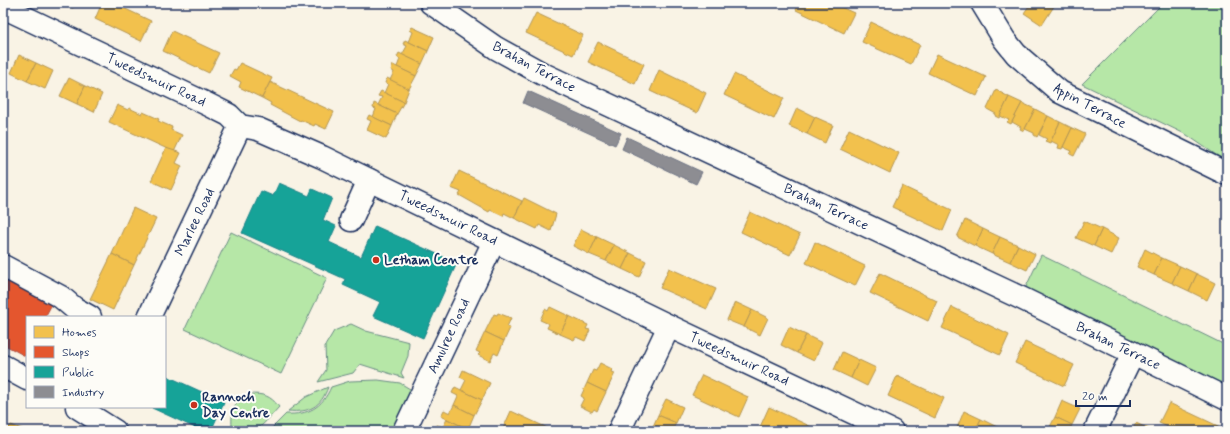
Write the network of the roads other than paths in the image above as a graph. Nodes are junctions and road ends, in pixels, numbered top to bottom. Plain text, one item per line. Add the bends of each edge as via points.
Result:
1 (431, 3) edge
2 (982, 3) edge
3 (3, 8) edge
4 (240, 126) junction
5 (1227, 174) edge
6 (369, 180) junction
7 (352, 220) dead end
8 (494, 240) junction
9 (3, 266) edge
10 (88, 316) edge
11 (149, 316) edge
12 (669, 326) junction
13 (1133, 353) junction
14 (3, 366) edge
15 (26, 378) edge
16 (1227, 399) edge
17 (79, 408) edge
18 (106, 419) edge
19 (404, 431) edge
20 (619, 431) edge
21 (892, 431) edge
22 (1095, 431) edge

1 - 13 street, Brahan Terrace via 496,48 543,74
2 - 5 street, Appin Terrace via 1004,40 1057,89 1072,99
3 - 4 street, Tweedsmuir Road via 209,105 229,115
4 - 6 street, Tweedsmuir Road via 258,129
4 - 11 street, Marlee Road
6 - 7 street
6 - 8 street, Tweedsmuir Road
8 - 12 street, Tweedsmuir Road
8 - 19 street, Amulree Road
9 - 10 street
12 - 20 street
12 - 21 street, Tweedsmuir Road
13 - 16 street, Brahan Terrace
13 - 22 street
14 - 15 street
17 - 18 street

